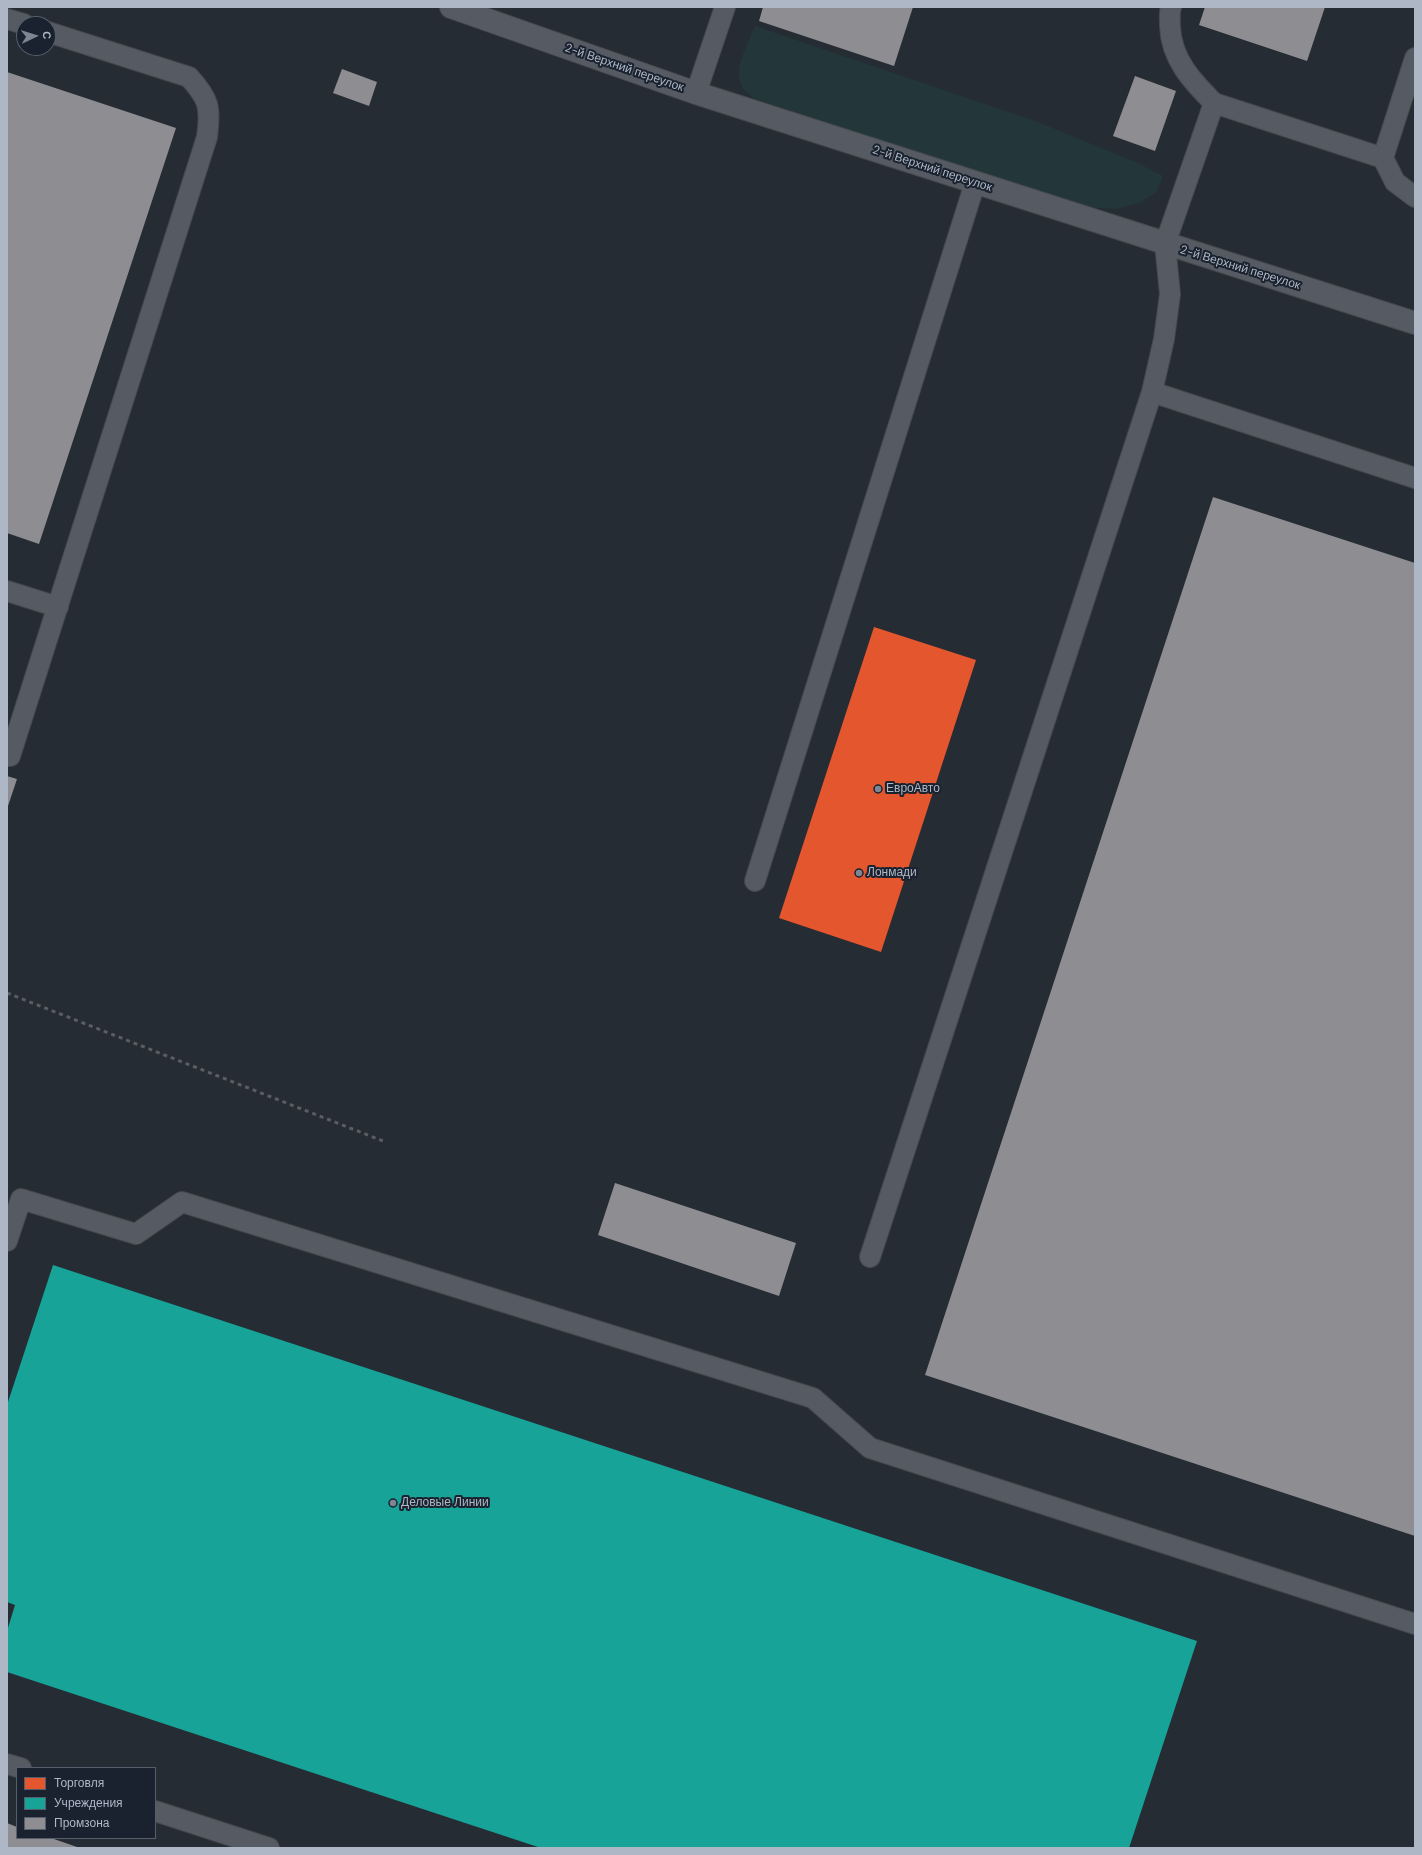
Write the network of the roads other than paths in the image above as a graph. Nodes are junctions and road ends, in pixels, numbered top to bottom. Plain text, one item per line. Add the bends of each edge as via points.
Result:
1 (451, 7) edge
2 (725, 7) edge
3 (1171, 7) edge
4 (475, 11) edge
5 (56, 35) edge
6 (1415, 58) edge
7 (696, 93) junction
8 (1214, 103) junction
9 (1383, 158) junction
10 (975, 183) junction
11 (1415, 197) edge
12 (1165, 244) junction
13 (1415, 323) edge
14 (1152, 392) junction
15 (1415, 478) edge
16 (7, 591) edge
17 (58, 607) junction
18 (7, 755) edge
19 (755, 881) dead end
20 (7, 1241) edge
21 (870, 1257) dead end
22 (1415, 1624) edge
23 (7, 1764) edge
24 (18, 1767) edge
25 (156, 1811) edge
26 (269, 1848) edge

1 - 4 street, 2-й Верхний переулок
2 - 7 lane
3 - 8 lane via 1170,36 1176,54 1185,71
4 - 7 street, 2-й Верхний переулок
5 - 17 lane via 189,77 203,93 210,114 207,137
6 - 9 lane
7 - 10 street, 2-й Верхний переулок
8 - 9 lane
8 - 12 lane
9 - 11 lane via 1395,182
10 - 12 street, 2-й Верхний переулок
10 - 19 lane
12 - 13 street, 2-й Верхний переулок
12 - 14 lane via 1170,294 1164,339
14 - 15 lane
14 - 21 lane
16 - 17 lane
17 - 18 lane via 10,756
20 - 22 lane via 21,1199 136,1234 182,1202 813,1398 870,1448
23 - 24 lane
25 - 26 lane

